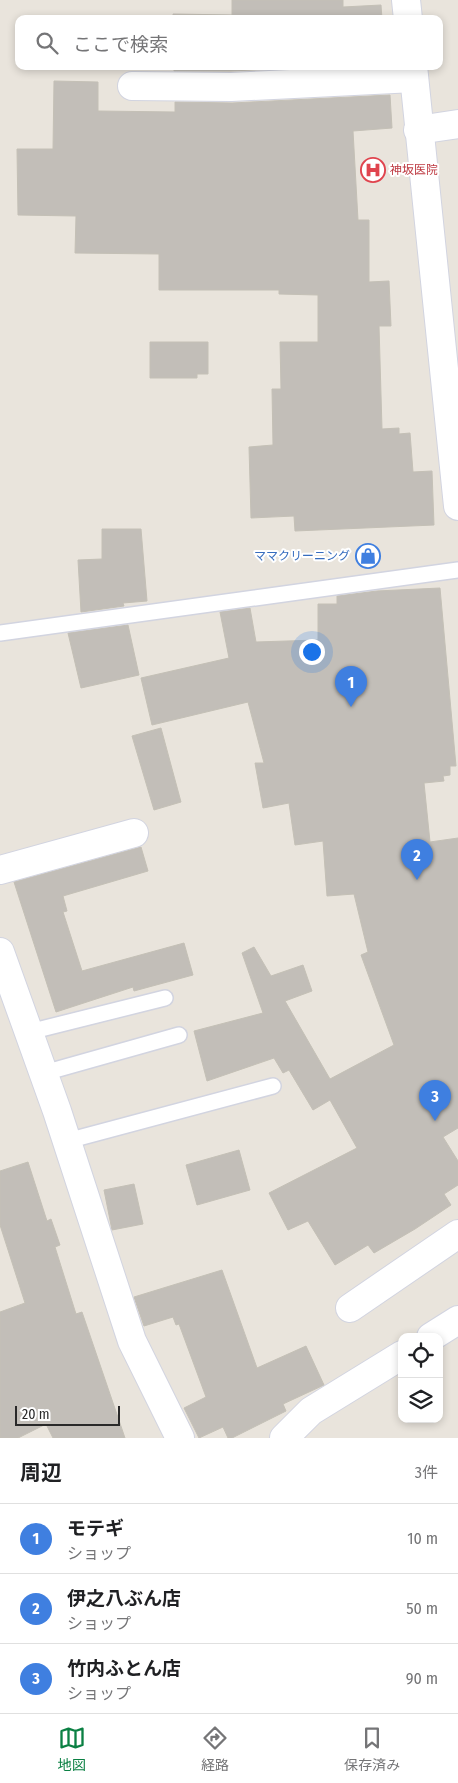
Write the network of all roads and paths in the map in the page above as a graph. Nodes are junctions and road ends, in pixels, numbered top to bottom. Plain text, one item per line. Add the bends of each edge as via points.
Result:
1 (406, 0) edge
2 (408, 15) edge
3 (413, 72) edge
4 (132, 86) dead end
5 (458, 124) edge
6 (418, 130) junction
7 (458, 506) edge
8 (458, 570) edge
9 (0, 632) edge
10 (134, 833) dead end
11 (0, 870) edge
12 (0, 952) edge
13 (165, 998) dead end
14 (29, 1032) junction
15 (179, 1035) dead end
16 (44, 1073) junction
17 (273, 1086) dead end
18 (67, 1141) junction
19 (458, 1234) edge
20 (350, 1308) dead end
21 (458, 1320) edge
22 (437, 1333) edge
23 (398, 1357) edge
24 (180, 1438) edge
25 (284, 1438) edge

1 - 2 street
3 - 4 street via 231,87
3 - 6 street
5 - 6 street
6 - 7 street
8 - 9 lane
10 - 11 street
12 - 14 street
13 - 14 lane
14 - 16 street
15 - 16 lane
16 - 18 street
17 - 18 lane
18 - 24 street via 132,1341
19 - 20 street
21 - 22 street
23 - 25 street via 311,1411

